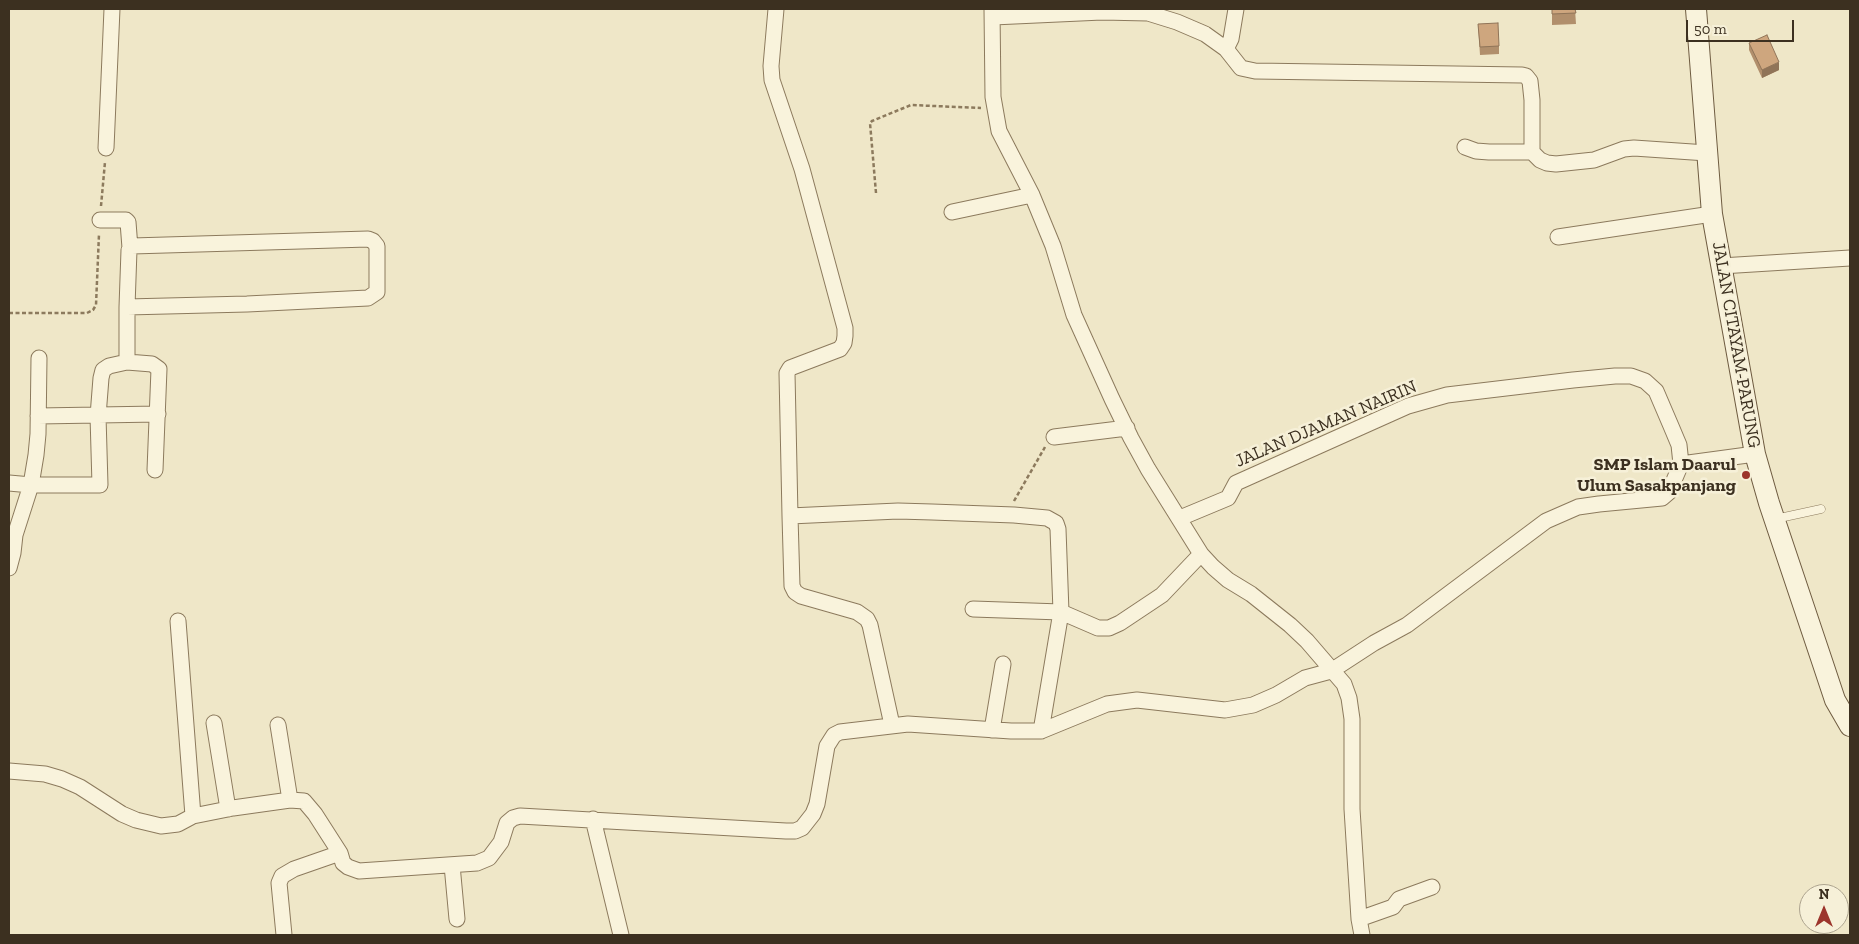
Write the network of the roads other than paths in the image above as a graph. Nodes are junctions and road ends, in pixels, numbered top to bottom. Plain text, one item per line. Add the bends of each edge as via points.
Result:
1 (112, 9) edge
2 (776, 9) edge
3 (1236, 9) edge
4 (1696, 9) edge
5 (992, 13) edge
6 (1226, 49) junction
7 (1465, 147) dead end
8 (106, 148) road end
9 (1532, 152) junction
10 (1708, 153) junction
11 (1032, 195) junction
12 (952, 212) dead end
13 (1712, 214) junction
14 (100, 220) road end
15 (1558, 237) dead end
16 (130, 248) junction
17 (1850, 258) edge
18 (1721, 266) junction
19 (128, 307) junction
20 (39, 358) dead end
21 (127, 362) junction
22 (158, 414) junction
23 (38, 416) junction
24 (98, 416) junction
25 (1127, 428) junction
26 (1054, 437) road end
27 (1755, 454) junction
28 (1681, 464) junction
29 (156, 470) dead end
30 (9, 483) edge
31 (31, 485) junction
32 (1821, 509) dead end
33 (790, 516) junction
34 (1180, 518) junction
35 (1775, 519) junction
36 (1201, 554) junction
37 (9, 568) edge
38 (973, 609) dead end
39 (1061, 612) junction
40 (178, 621) dead end
41 (1002, 664) dead end
42 (1331, 671) junction
43 (214, 723) dead end
44 (1850, 723) edge
45 (278, 725) dead end
46 (892, 725) junction
47 (992, 730) junction
48 (1041, 731) junction
49 (9, 771) edge
50 (290, 800) junction
51 (228, 809) junction
52 (193, 816) junction
53 (593, 819) junction
54 (340, 853) junction
55 (452, 865) junction
56 (1432, 887) dead end
57 (457, 919) dead end
58 (1359, 919) junction
59 (284, 935) edge
60 (621, 935) edge
61 (1362, 935) edge

1 - 8 street
2 - 33 street via 772,80 802,169 845,328 844,343 840,349 790,368 787,373
3 - 6 street
4 - 10 main road, JALAN CITAYAM-PARUNG
5 - 6 street via 1148,13 1205,34
5 - 11 street via 994,108 999,131
6 - 9 street via 1241,68 1255,71 1526,76 1530,81 1532,100
7 - 9 street via 1476,151
9 - 10 street via 1540,160 1556,164 1594,160 1629,148
10 - 13 main road, JALAN CITAYAM-PARUNG
11 - 12 street
11 - 25 street via 1053,246 1074,315
13 - 15 street
13 - 18 main road, JALAN CITAYAM-PARUNG
14 - 16 street via 126,220
16 - 19 street
16 - 19 street via 368,239 376,246 376,292 368,298
17 - 18 street
18 - 27 main road, JALAN CITAYAM-PARUNG
19 - 21 street
20 - 23 street
21 - 22 street via 152,364 159,369
21 - 24 street via 103,370
22 - 24 street
22 - 29 street
23 - 24 street
23 - 31 street
24 - 31 street via 100,485
25 - 26 street
25 - 34 street via 1148,469
27 - 28 street
27 - 35 main road, JALAN CITAYAM-PARUNG
28 - 34 street, JALAN DJAMAN NAIRIN via 1679,445 1656,391 1645,381 1631,376 1573,380 1447,395 1408,406 1236,482 1228,498
28 - 42 street via 1669,492 1662,498 1578,507 1546,521 1425,613
30 - 31 street
31 - 37 street via 15,535
32 - 35 lane
33 - 39 street via 898,512 1047,518 1056,523 1058,530
33 - 46 street via 792,586 801,596 857,612 867,619
34 - 36 street
35 - 44 main road, JALAN CITAYAM-PARUNG via 1829,682
36 - 39 street via 1162,595 1109,628 1098,628
36 - 42 street via 1228,580 1251,594 1295,630
38 - 39 street
39 - 48 street
40 - 52 street
41 - 47 street
42 - 48 street via 1305,678 1276,695 1239,708 1225,710 1137,700 1107,704
42 - 58 street via 1344,684 1352,719 1352,809
43 - 51 street
45 - 50 street
46 - 47 street
46 - 53 street via 834,735 827,746 813,814 802,828 786,832
47 - 48 street
49 - 52 street via 46,774 62,779 122,814 150,824 178,824
50 - 51 street
50 - 54 street via 304,801 311,808
51 - 52 street
53 - 55 street via 512,818 489,858 477,863
53 - 60 street
54 - 55 street via 343,864 359,871
54 - 59 street via 282,876 279,883
55 - 57 street
56 - 58 street via 1400,900 1393,907
58 - 61 street

